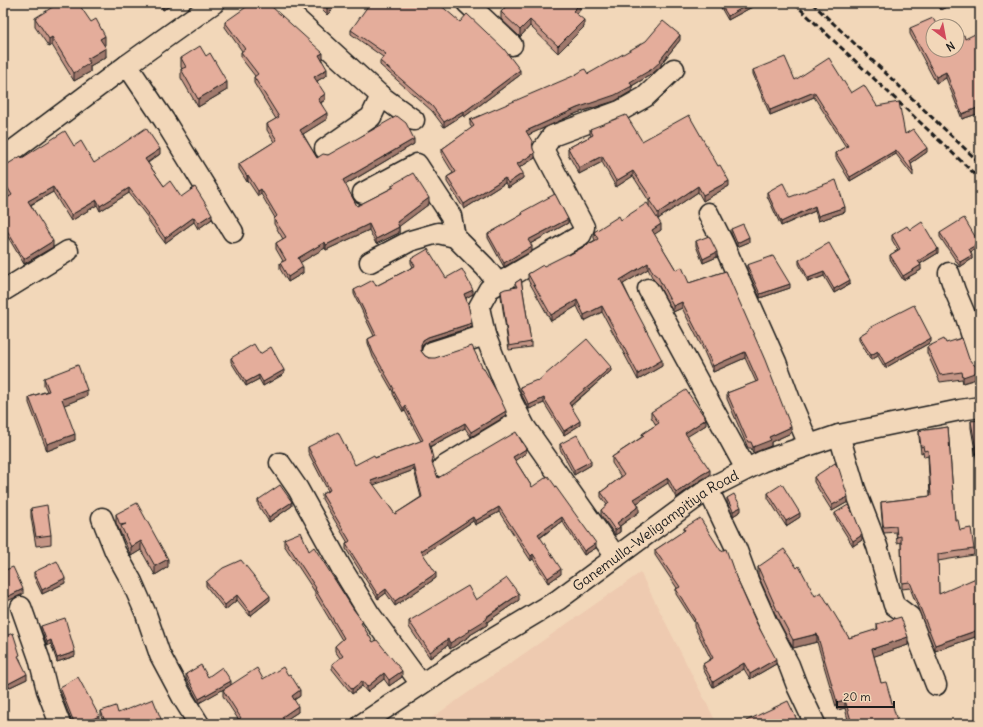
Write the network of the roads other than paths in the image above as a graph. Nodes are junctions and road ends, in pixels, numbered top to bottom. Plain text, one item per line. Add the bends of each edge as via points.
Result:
1 (214, 3) edge
2 (279, 3) edge
3 (467, 3) edge
4 (512, 45) dead end
5 (127, 65) junction
6 (674, 69) dead end
7 (381, 96) junction
8 (414, 120) dead end
9 (325, 149) dead end
10 (3, 158) edge
11 (363, 193) dead end
12 (708, 213) dead end
13 (233, 232) dead end
14 (454, 237) junction
15 (68, 251) dead end
16 (370, 262) dead end
17 (949, 273) dead end
18 (498, 283) junction
19 (648, 290) dead end
20 (3, 291) edge
21 (485, 335) junction
22 (432, 352) dead end
23 (980, 362) edge
24 (980, 407) edge
25 (522, 420) junction
26 (839, 435) junction
27 (809, 445) junction
28 (280, 463) dead end
29 (443, 467) dead end
30 (746, 469) junction
31 (708, 489) junction
32 (102, 518) dead end
33 (616, 557) junction
34 (22, 607) dead end
35 (421, 684) junction
36 (936, 685) dead end
37 (60, 724) edge
38 (199, 724) edge
39 (363, 724) edge
40 (815, 724) edge

1 - 5 street
2 - 7 street
3 - 4 street
5 - 10 street
5 - 13 street
6 - 18 street via 645,97 620,111 552,136 543,149 584,227 581,235
7 - 8 street
7 - 9 street via 371,117
11 - 14 street via 417,164 451,216
12 - 27 street via 776,362
14 - 16 street via 438,233 410,241
14 - 18 street via 486,266
15 - 20 street
17 - 23 street
18 - 21 street via 489,289 479,307
19 - 30 street
21 - 22 street
21 - 25 street
24 - 26 street, Ganemulla-Weligampitiya Road
25 - 29 street
25 - 33 street
26 - 27 street, Ganemulla-Weligampitiya Road
26 - 36 street via 894,605 910,617
27 - 30 street, Ganemulla-Weligampitiya Road
28 - 35 street via 305,501 368,613
30 - 31 street, Ganemulla-Weligampitiya Road
31 - 33 street, Ganemulla-Weligampitiya Road
31 - 40 street via 736,548 746,578
32 - 38 street via 146,614 160,655
33 - 35 street, Ganemulla-Weligampitiya Road via 558,600 456,660
34 - 37 street
35 - 39 street, Ganemulla-Weligampitiya Road

